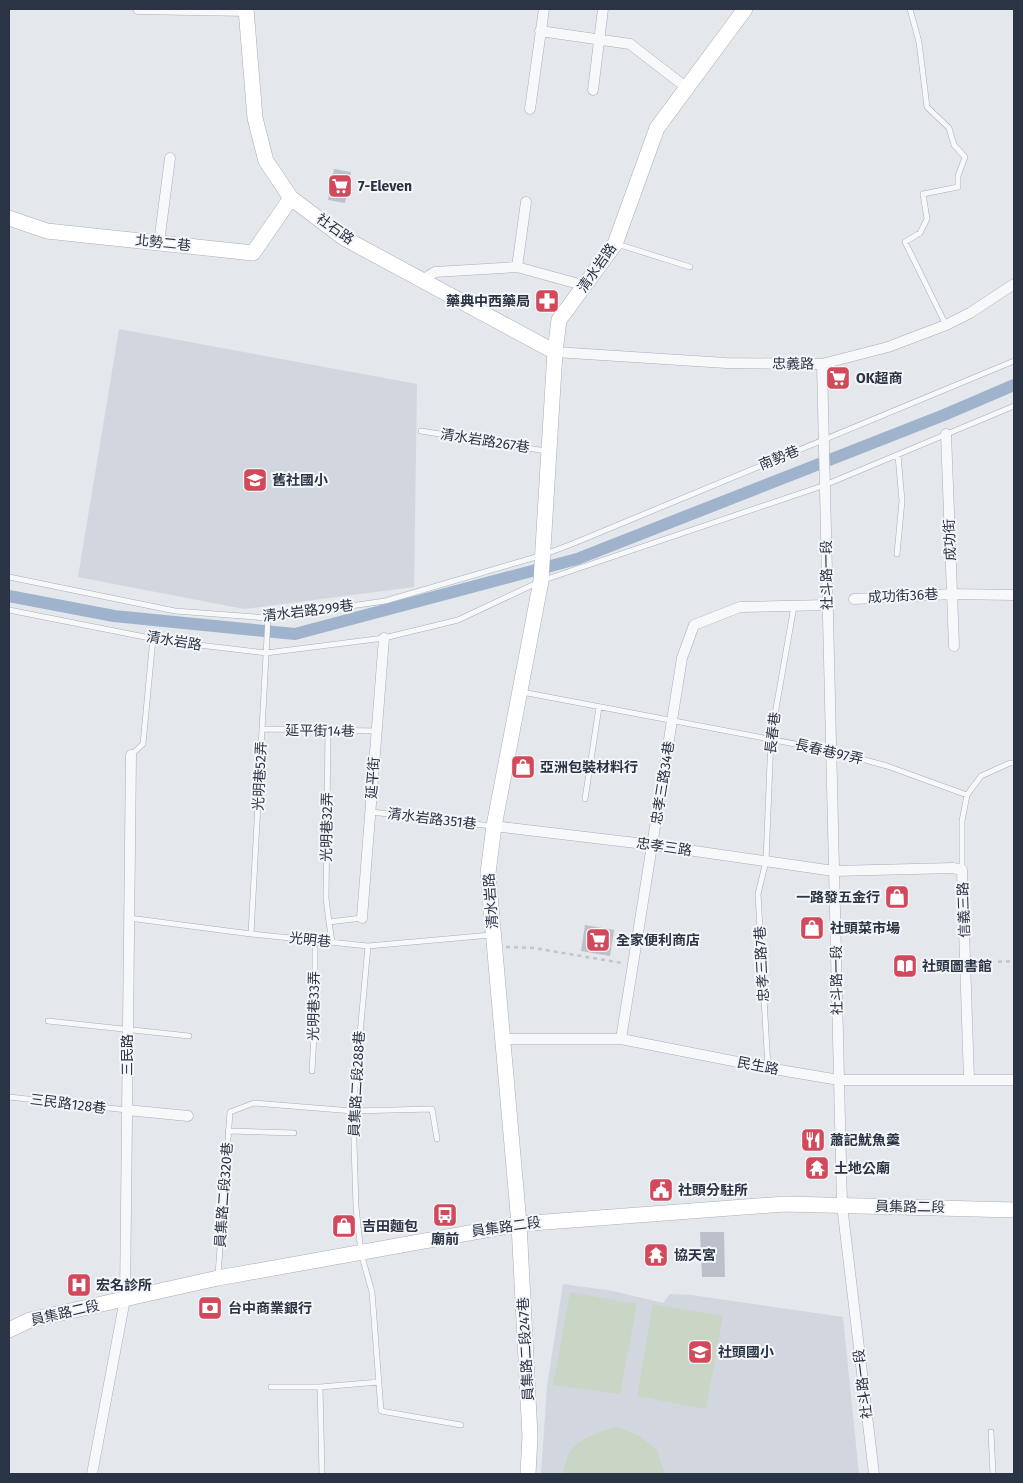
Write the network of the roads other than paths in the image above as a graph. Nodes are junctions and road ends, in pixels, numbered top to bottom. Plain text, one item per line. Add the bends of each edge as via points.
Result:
1 (138, 9) edge
2 (544, 9) edge
3 (603, 9) edge
4 (745, 9) edge
5 (910, 9) edge
6 (246, 10) edge
7 (540, 31) junction
8 (600, 40) junction
9 (686, 88) junction
10 (593, 90) dead end
11 (530, 109) dead end
12 (170, 158) dead end
13 (291, 198) junction
14 (526, 202) dead end
15 (9, 218) edge
16 (159, 243) junction
17 (615, 244) junction
18 (517, 267) junction
19 (690, 267) dead end
20 (422, 280) junction
21 (1014, 284) edge
22 (586, 286) junction
23 (946, 325) junction
24 (555, 352) junction
25 (1014, 361) edge
26 (822, 364) junction
27 (1014, 406) edge
28 (421, 431) dead end
29 (946, 434) junction
30 (824, 440) junction
31 (549, 451) junction
32 (898, 455) junction
33 (825, 485) junction
34 (897, 554) dead end
35 (543, 555) junction
36 (9, 577) edge
37 (541, 581) junction
38 (952, 594) junction
39 (1014, 595) edge
40 (854, 599) dead end
41 (828, 605) junction
42 (794, 606) junction
43 (9, 610) edge
44 (268, 618) junction
45 (153, 638) junction
46 (384, 638) junction
47 (954, 646) dead end
48 (266, 652) junction
49 (520, 692) junction
50 (599, 707) junction
51 (673, 722) junction
52 (262, 729) junction
53 (328, 731) junction
54 (377, 732) junction
55 (771, 740) junction
56 (832, 751) junction
57 (131, 755) joint
58 (1014, 762) edge
59 (967, 794) junction
60 (585, 799) dead end
61 (371, 812) junction
62 (494, 826) junction
63 (653, 845) junction
64 (766, 861) junction
65 (962, 870) junction
66 (834, 871) junction
67 (128, 918) junction
68 (362, 918) joint
69 (329, 922) junction
70 (251, 934) junction
71 (315, 940) junction
72 (494, 940) junction
73 (332, 942) junction
74 (368, 946) junction
75 (48, 1021) dead end
76 (128, 1029) junction
77 (188, 1036) dead end
78 (502, 1038) junction
79 (621, 1039) junction
80 (768, 1068) junction
81 (312, 1071) dead end
82 (969, 1079) junction
83 (839, 1080) junction
84 (1014, 1080) edge
85 (9, 1097) edge
86 (127, 1110) junction
87 (353, 1111) junction
88 (188, 1116) dead end
89 (228, 1131) junction
90 (294, 1133) dead end
91 (437, 1139) dead end
92 (842, 1205) junction
93 (1014, 1210) edge
94 (519, 1224) junction
95 (361, 1253) junction
96 (218, 1278) junction
97 (125, 1299) junction
98 (9, 1330) edge
99 (379, 1382) junction
100 (271, 1387) dead end
101 (320, 1387) junction
102 (461, 1425) dead end
103 (991, 1432) dead end
104 (92, 1474) edge
105 (322, 1474) edge
106 (528, 1474) edge
107 (874, 1474) edge
108 (993, 1474) edge

1 - 6 street
2 - 7 street
3 - 8 street
4 - 9 street, 清水岩路
5 - 23 lane via 919,42 927,107 949,128 954,145 965,157 958,187 923,194 927,219 920,233 905,242
6 - 13 street, 社石路 via 255,118 266,161
7 - 8 street
7 - 11 street
8 - 9 street via 630,44
8 - 10 street
9 - 17 street, 清水岩路 via 657,128
12 - 16 street
13 - 16 street, 北勢二巷 via 253,253
13 - 20 street, 社石路 via 344,238
14 - 18 street
15 - 16 street, 北勢二巷 via 47,231
17 - 19 lane
17 - 22 street, 清水岩路
18 - 20 street via 435,272
18 - 22 street
20 - 24 street, 社石路
21 - 23 street, 忠義路
22 - 24 street, 清水岩路 via 559,320
23 - 26 street, 忠義路 via 888,347
24 - 26 street, 忠義路 via 726,363
24 - 31 street, 清水岩路
25 - 30 lane, 南勢巷
26 - 30 street
27 - 29 lane
28 - 31 lane, 清水岩路267巷
29 - 32 lane, 清水岩路
29 - 38 street, 成功街
30 - 33 street, 社斗路一段
30 - 35 lane, 南勢巷
31 - 35 street, 清水岩路
32 - 33 lane, 清水岩路
32 - 34 lane via 902,501
33 - 37 lane, 清水岩路
33 - 41 street, 社斗路一段
35 - 37 street, 清水岩路
35 - 44 lane, 清水岩路299巷 via 385,601
36 - 44 lane, 清水岩路299巷 via 175,611
37 - 46 lane, 清水岩路 via 458,620
37 - 49 street, 清水岩路
38 - 39 street, 成功街36巷
38 - 40 street, 成功街36巷
38 - 47 street, 成功街
41 - 42 street, 忠孝三路34巷
41 - 56 street, 社斗路一段
42 - 51 street, 忠孝三路34巷 via 740,607 694,625 682,658
42 - 55 lane, 長春巷
43 - 45 lane, 清水岩路
44 - 48 lane, 光明巷52弄
45 - 48 lane, 清水岩路
45 - 57 lane, 三民路 via 142,744
46 - 48 lane, 清水岩路
46 - 54 street, 延平街
48 - 52 lane, 光明巷52弄
49 - 50 lane, 長春巷97弄
49 - 62 street, 清水岩路
50 - 51 lane, 長春巷97弄
50 - 60 lane
51 - 55 lane, 長春巷97弄
51 - 63 street, 忠孝三路34巷
52 - 53 lane, 延平街14巷
52 - 70 lane, 光明巷52弄
53 - 54 lane, 延平街14巷
53 - 69 lane, 光明巷32弄 via 326,898
54 - 61 street, 延平街
55 - 56 lane, 長春巷97弄
55 - 64 lane, 長春巷
56 - 59 lane, 長春巷97弄
56 - 66 street, 社斗路一段
57 - 67 street, 三民路
58 - 59 lane via 981,776
59 - 65 lane via 962,821
61 - 62 lane, 清水岩路351巷
61 - 68 street, 延平街
62 - 63 street, 忠孝三路
62 - 72 street, 清水岩路 via 488,873
63 - 64 street, 忠孝三路
63 - 79 street
64 - 66 street, 忠孝三路
64 - 80 lane, 忠孝三路7巷 via 758,894
65 - 66 street, 信義三路
65 - 82 street, 信義三路
66 - 83 street, 社斗路一段
67 - 70 lane, 光明巷
67 - 76 street, 三民路
68 - 69 lane
69 - 73 lane, 光明巷32弄
70 - 71 lane, 光明巷
71 - 73 lane, 光明巷
71 - 81 lane, 光明巷33弄 via 316,1017
72 - 74 lane, 光明巷
72 - 78 street, 清水岩路
73 - 74 lane, 光明巷
74 - 87 lane, 員集路二段288巷
75 - 76 lane
76 - 77 lane
76 - 86 street, 三民路
78 - 79 street, 民生路
78 - 94 street, 清水岩路
79 - 80 street, 民生路
80 - 83 street, 民生路
82 - 83 street, 民生路
82 - 84 street, 民生路
83 - 92 street, 社斗路一段
85 - 86 lane, 三民路128巷
86 - 88 street
86 - 97 street, 三民路
87 - 89 lane, 員集路二段320巷 via 254,1103 230,1112
87 - 91 lane via 432,1109
87 - 95 lane, 員集路二段288巷
89 - 90 lane
89 - 96 lane, 員集路二段320巷
92 - 93 street, 員集路二段
92 - 94 street, 員集路二段 via 785,1204
92 - 107 street, 社斗路一段
94 - 95 street, 員集路二段
94 - 106 street, 員集路二段247巷 via 530,1436
95 - 96 street, 員集路二段
95 - 99 lane, 員集路二段288巷 via 372,1292
96 - 97 street, 員集路二段
97 - 98 street, 員集路二段 via 30,1320
97 - 104 street, 三民路
99 - 101 lane
99 - 102 lane, 員集路二段288巷 via 381,1411
100 - 101 lane
101 - 105 lane
103 - 108 lane

